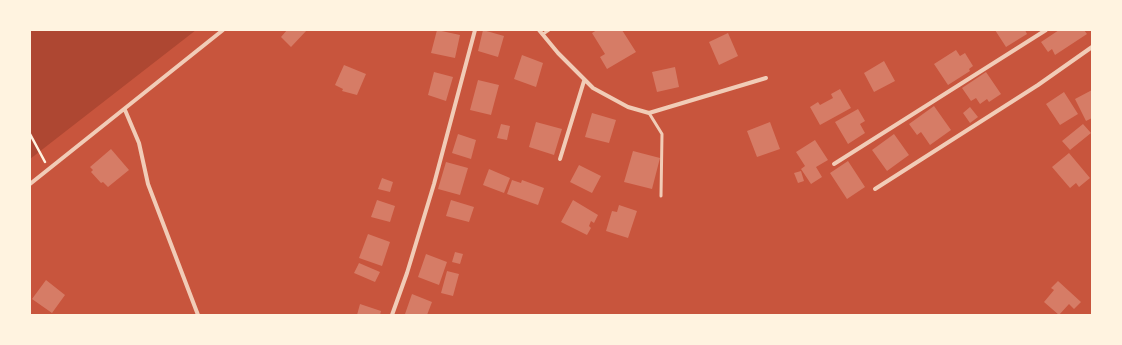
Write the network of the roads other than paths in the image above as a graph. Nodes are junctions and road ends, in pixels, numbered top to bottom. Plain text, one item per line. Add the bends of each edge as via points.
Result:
1 (223, 30) edge
2 (475, 30) edge
3 (539, 30) edge
4 (549, 30) edge
5 (1046, 30) edge
6 (543, 34) junction
7 (1092, 47) edge
8 (766, 78) dead end
9 (584, 81) junction
10 (125, 110) junction
11 (649, 113) junction
12 (560, 159) dead end
13 (834, 164) dead end
14 (30, 184) edge
15 (875, 189) dead end
16 (661, 196) dead end
17 (198, 315) edge
18 (392, 315) edge

1 - 10 street
2 - 18 street via 434,184 408,273
3 - 6 street
4 - 6 lane
5 - 13 street
6 - 9 street
7 - 15 street
8 - 11 street
9 - 11 street via 614,100
9 - 12 street
10 - 14 street
10 - 17 street via 139,143 148,184
11 - 16 lane via 662,134

